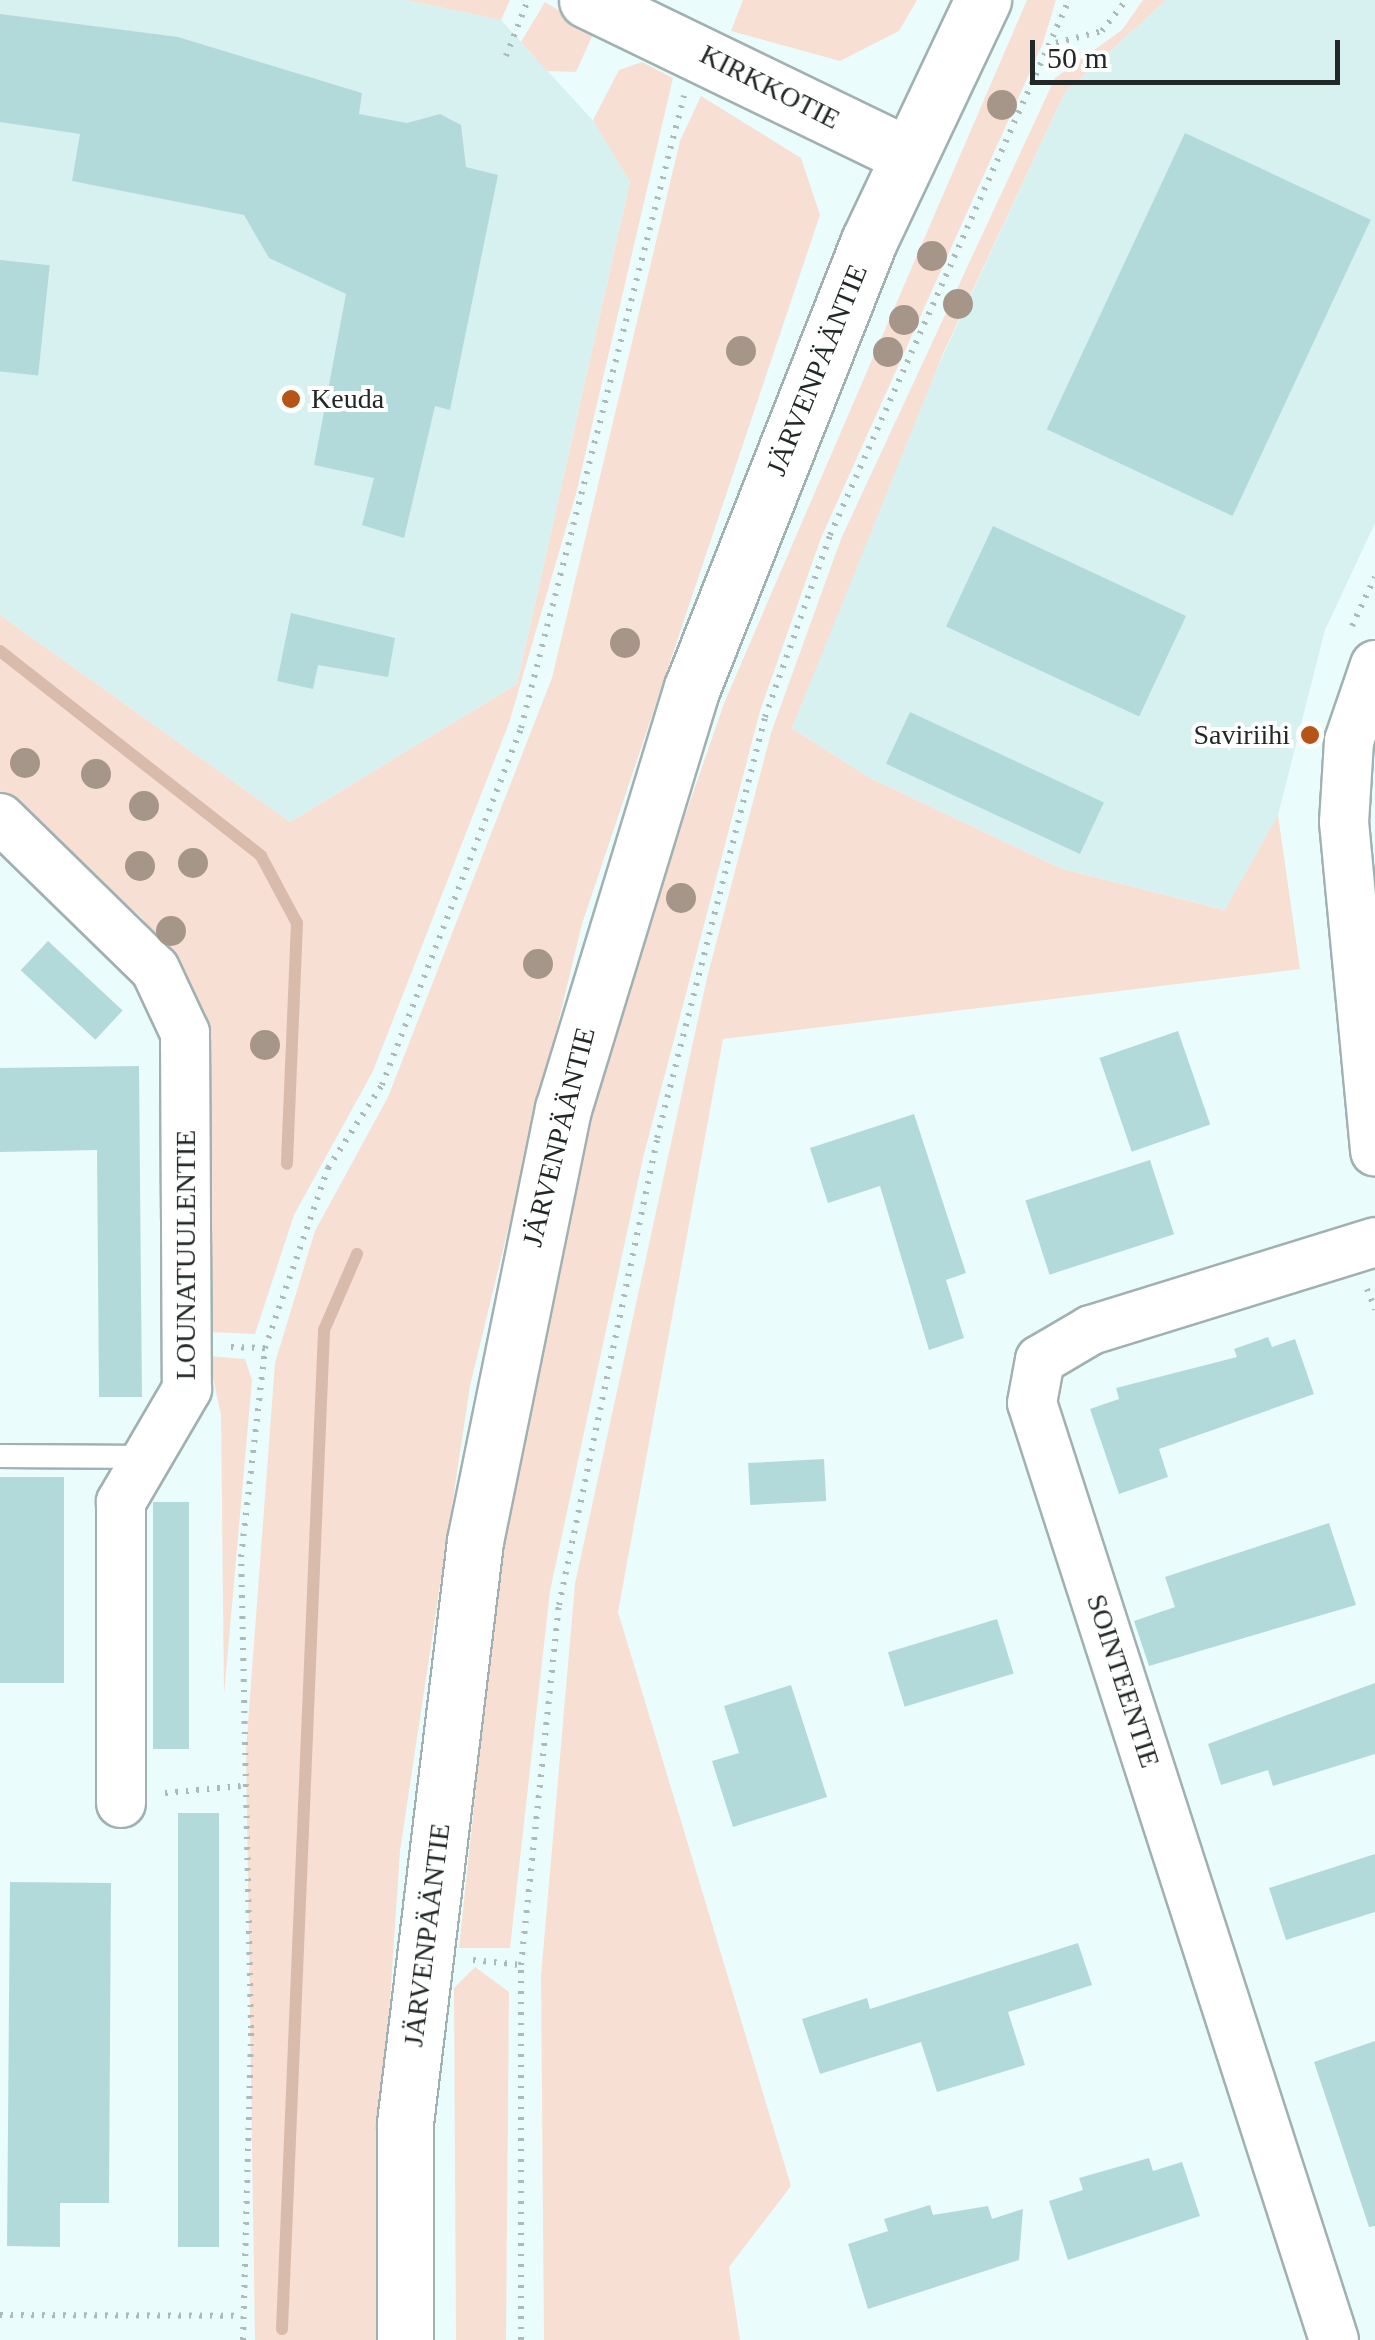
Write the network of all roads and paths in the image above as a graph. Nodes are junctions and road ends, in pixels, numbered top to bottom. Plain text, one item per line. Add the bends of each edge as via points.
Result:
1 (528, 0) edge
2 (983, 0) edge
3 (1069, 0) edge
4 (1126, 0) edge
5 (620, 7) edge
6 (1056, 43) junction
7 (706, 55) junction
8 (506, 56) dead end
9 (907, 155) junction
10 (1375, 665) edge
11 (1363, 733) edge
12 (0, 818) edge
13 (1375, 1152) edge
14 (1375, 1242) edge
15 (0, 1456) edge
16 (142, 1457) junction
17 (242, 1786) junction
18 (122, 1799) joint
19 (0, 2315) edge
20 (240, 2316) junction
21 (243, 2340) edge
22 (405, 2340) edge
23 (521, 2340) edge
24 (1334, 2340) edge

1 - 8 path
2 - 9 main road, JÄRVENPÄÄNTIE
3 - 6 path
4 - 6 path via 1102,31
5 - 7 main road, KIRKKOTIE
6 - 23 path via 830,535 765,717 657,1138 559,1605 521,1965
7 - 9 main road, KIRKKOTIE
7 - 17 path via 670,130 628,337 520,728 382,1085 328,1168 265,1348 241,1557
9 - 22 main road, JÄRVENPÄÄNTIE via 692,688 563,1108 475,1541 405,2122
10 - 11 street
11 - 13 street via 1344,822
12 - 16 street, LOUNATUULENTIE via 155,969 185,1033 187,1388
14 - 24 street, SOINTEENTIE via 1091,1330 1040,1360 1032,1404
15 - 16 lane
16 - 18 street, LOUNATUULENTIE via 121,1502
17 - 18 path
17 - 20 path via 251,2028
19 - 20 path
20 - 21 path

